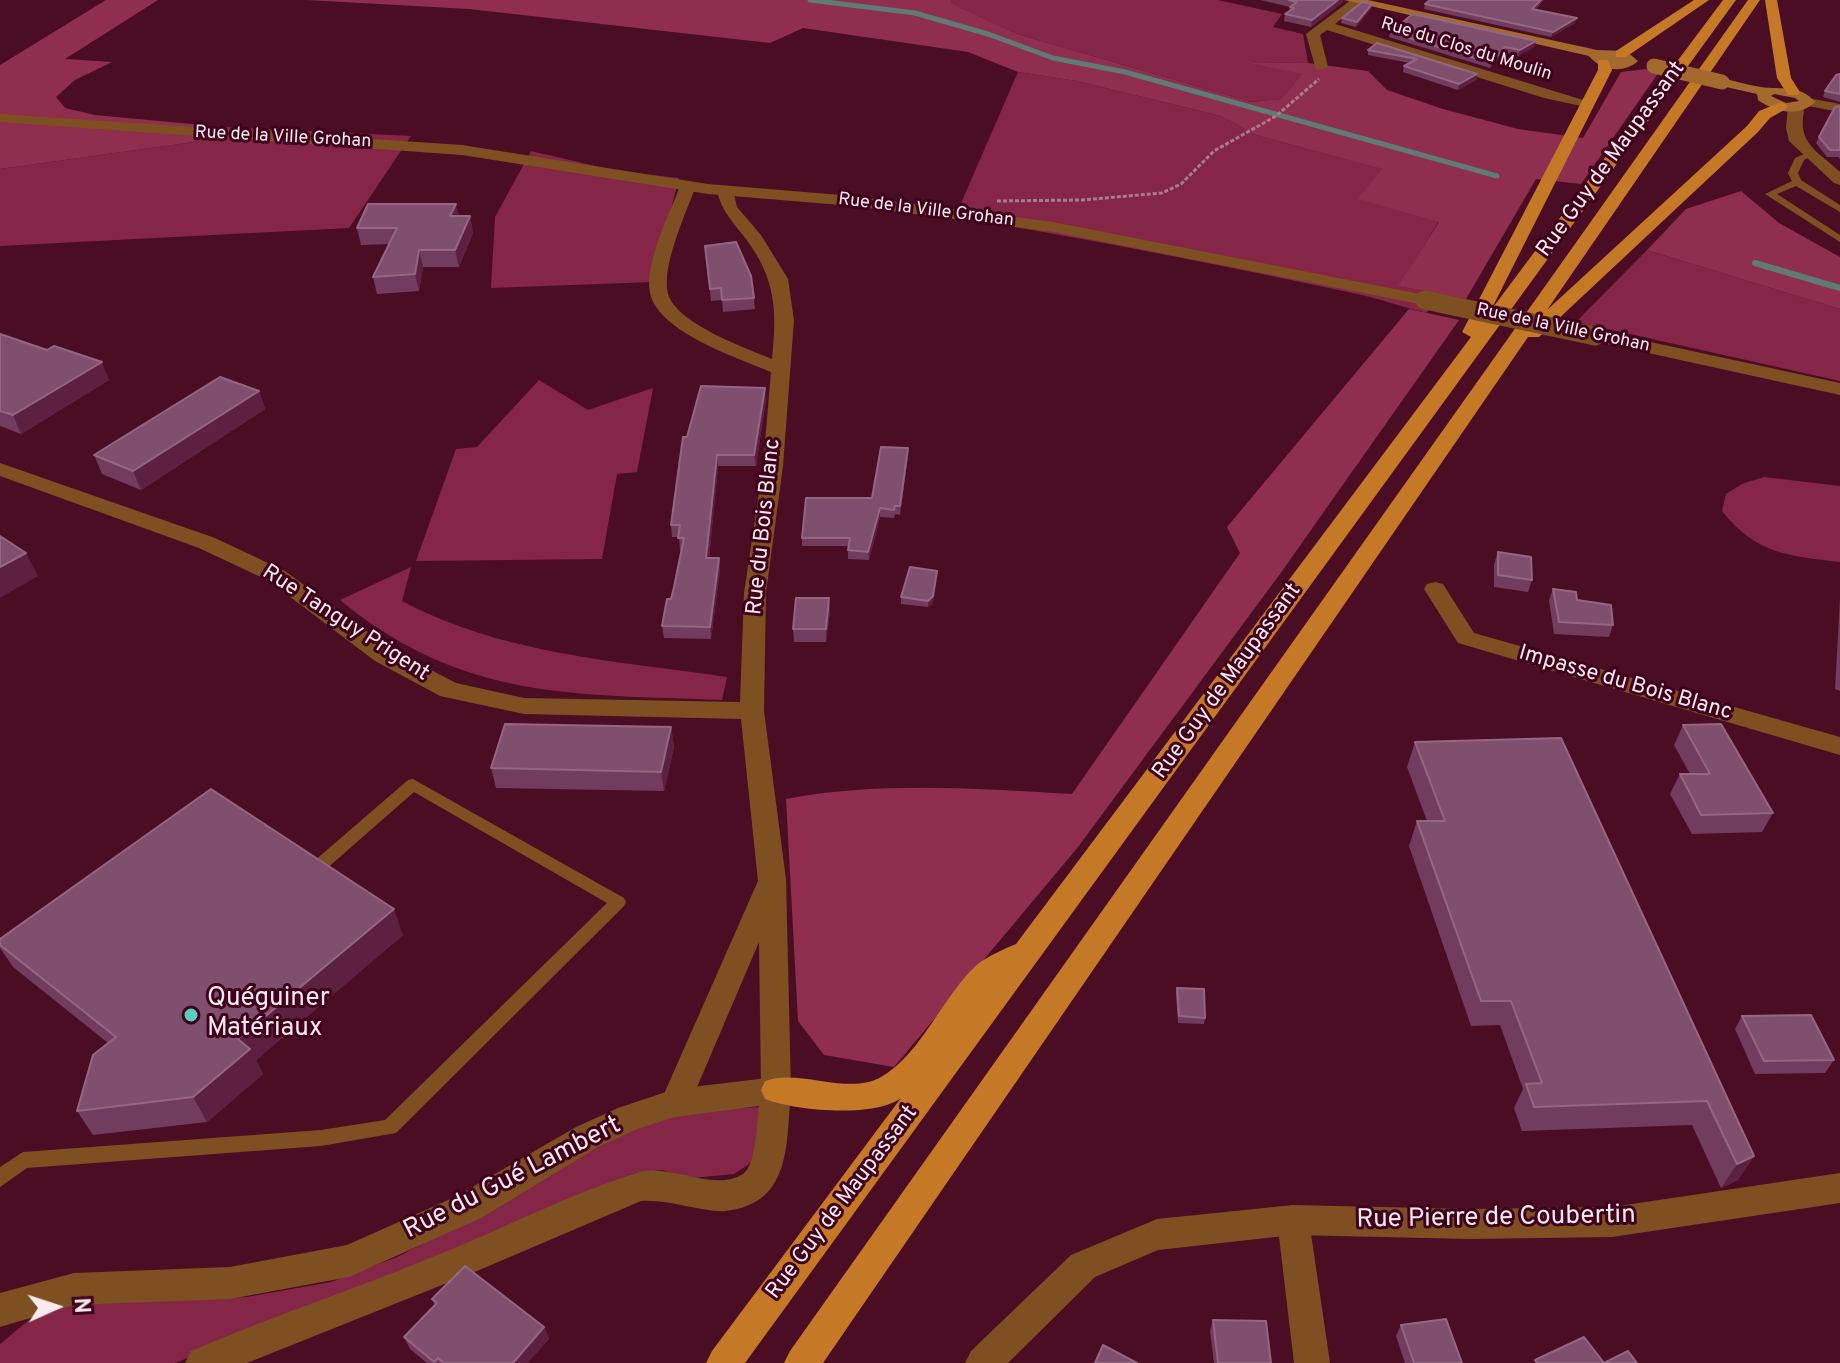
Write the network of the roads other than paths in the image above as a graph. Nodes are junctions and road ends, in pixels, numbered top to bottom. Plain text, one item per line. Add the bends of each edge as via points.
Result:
1 (1703, 0) edge
2 (1730, 0) edge
3 (1754, 0) edge
4 (1771, 0) edge
5 (1353, 1) edge
6 (1327, 26) junction
7 (1600, 58) junction
8 (1626, 58) junction
9 (1321, 67) road end
10 (1794, 102) junction
11 (1586, 103) junction
12 (1840, 108) edge
13 (0, 118) edge
14 (1809, 155) junction
15 (1840, 180) edge
16 (1797, 182) junction
17 (688, 186) junction
18 (725, 191) junction
19 (1840, 209) edge
20 (1840, 239) edge
21 (1501, 361) junction
22 (781, 369) junction
23 (1840, 389) edge
24 (1440, 394) junction
25 (0, 469) edge
26 (1435, 589) dead end
27 (752, 711) junction
28 (1840, 746) edge
29 (319, 866) edge
30 (772, 879) junction
31 (1032, 948) junction
32 (776, 1090) junction
33 (675, 1103) junction
34 (0, 1178) edge
35 (1840, 1188) edge
36 (1293, 1220) junction
37 (0, 1310) edge
38 (203, 1363) edge
39 (724, 1363) edge
40 (802, 1363) edge
41 (983, 1363) edge
42 (1312, 1363) edge

1 - 8 main road
2 - 24 main road, Rue Guy de Maupassant
3 - 21 main road, Rue Guy de Maupassant
4 - 10 main road via 1784,78
5 - 6 street, Rue du Clos du Moulin
5 - 7 main road
6 - 9 street via 1313,34
6 - 11 street, Rue du Clos du Moulin
7 - 8 main road via 1621,65
7 - 11 main road via 1605,70
8 - 10 main road, bridge via 1765,92 1765,99
10 - 12 street
10 - 14 street via 1793,128
10 - 21 main road via 1759,118 1742,140
11 - 24 main road
13 - 17 street, Rue de la Ville Grohan via 447,148
14 - 15 street
14 - 16 lane via 1800,158 1793,173
16 - 19 lane
16 - 20 lane via 1770,194
17 - 18 street, Rue de la Ville Grohan
17 - 22 street via 664,257 659,293 667,311 714,340
18 - 22 street, Rue du Bois Blanc via 729,208 779,279 785,320
18 - 23 street, Rue de la Ville Grohan, bridge via 853,201 1053,227
21 - 40 main road, Rue Guy de Maupassant
22 - 27 street, Rue du Bois Blanc via 755,593
24 - 31 main road, Rue Guy de Maupassant
25 - 27 street, Rue Tanguy Prigent via 207,543 277,576 383,655 449,690 524,706
26 - 28 street, Impasse du Bois Blanc via 1466,638
27 - 30 street, Rue du Bois Blanc
29 - 34 lane via 413,784 618,902 390,1127 321,1138 23,1160
30 - 32 street, Rue du Bois Blanc
30 - 33 street
31 - 32 main road via 988,973 911,1073 885,1092 840,1097
31 - 39 main road, Rue Guy de Maupassant
32 - 33 street, Rue du Gué Lambert
32 - 38 street, Rue du Gué Lambert via 767,1168 748,1189 725,1196 641,1186
33 - 37 street, Rue du Gué Lambert via 587,1137 469,1207 349,1261 230,1283 74,1289
35 - 36 street, Rue Pierre de Coubertin via 1612,1222
36 - 41 street, Rue Pierre de Coubertin via 1157,1235 1083,1266
36 - 42 street

